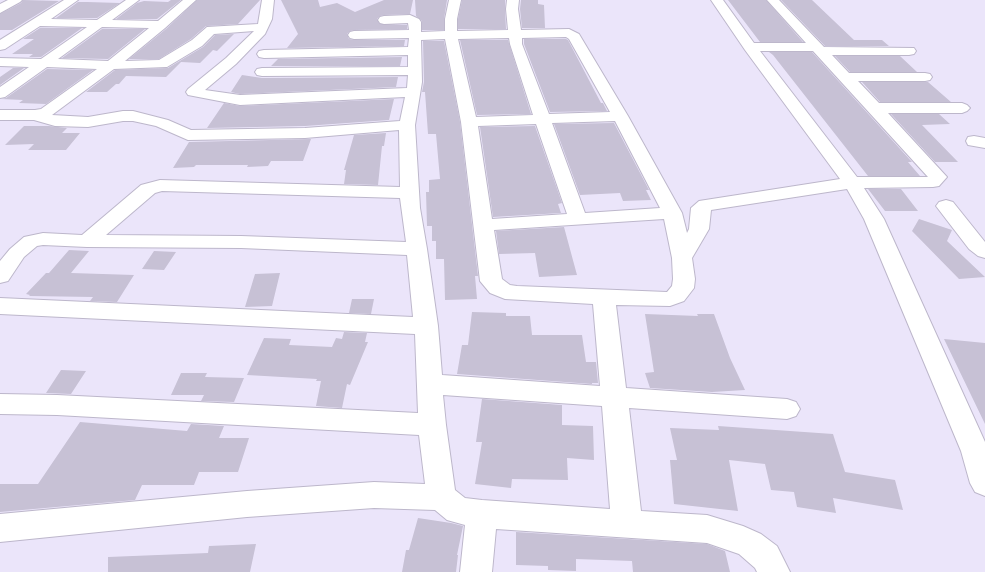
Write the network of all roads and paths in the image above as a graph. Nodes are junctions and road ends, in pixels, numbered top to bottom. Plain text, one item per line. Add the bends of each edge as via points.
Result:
1 (16, 0) edge
2 (72, 0) edge
3 (133, 0) edge
4 (190, 0) edge
5 (268, 0) edge
6 (455, 0) edge
7 (512, 0) edge
8 (717, 0) edge
9 (774, 0) edge
10 (0, 9) edge
11 (384, 20) dead end
12 (37, 22) junction
13 (99, 24) junction
14 (161, 25) junction
15 (263, 27) junction
16 (515, 34) junction
17 (354, 35) dead end
18 (416, 35) junction
19 (451, 35) junction
20 (0, 46) edge
21 (750, 47) junction
22 (819, 49) junction
23 (416, 50) junction
24 (909, 51) dead end
25 (264, 54) dead end
26 (0, 62) edge
27 (46, 63) junction
28 (111, 65) junction
29 (416, 71) junction
30 (262, 72) dead end
31 (845, 77) junction
32 (925, 77) dead end
33 (414, 92) junction
34 (0, 94) edge
35 (875, 108) junction
36 (962, 108) dead end
37 (0, 115) edge
38 (34, 115) junction
39 (620, 116) junction
40 (541, 118) junction
41 (469, 122) junction
42 (407, 125) junction
43 (852, 183) junction
44 (409, 193) junction
45 (946, 206) dead end
46 (672, 213) junction
47 (578, 219) junction
48 (483, 225) junction
49 (87, 241) junction
50 (981, 245) edge
51 (417, 249) junction
52 (682, 258) junction
53 (0, 276) edge
54 (604, 297) junction
55 (0, 306) edge
56 (426, 326) junction
57 (429, 384) junction
58 (613, 397) junction
59 (0, 404) edge
60 (787, 409) dead end
61 (432, 425) junction
62 (985, 483) edge
63 (442, 497) junction
64 (482, 514) junction
65 (627, 524) junction
66 (0, 528) edge
67 (476, 572) edge
68 (774, 572) edge

1 - 10 street
2 - 12 street
3 - 13 street
4 - 14 street
5 - 15 street
6 - 19 street
7 - 16 street
8 - 21 street
9 - 22 street
11 - 18 street via 414,20
12 - 13 street
12 - 20 street
13 - 14 street
13 - 27 street
14 - 28 street
15 - 28 street via 211,30 197,43 162,64
15 - 33 street via 252,41 193,92 240,100
16 - 19 street
16 - 39 street via 561,33 574,37
16 - 40 street via 516,44
17 - 18 street
18 - 19 street
18 - 23 street
19 - 41 street
21 - 22 street
21 - 43 street
22 - 24 street
22 - 31 street
23 - 25 street
23 - 29 street
26 - 27 street
27 - 28 street
27 - 34 street
28 - 38 street via 46,112
29 - 30 street
29 - 33 street
31 - 32 street
31 - 35 street
33 - 42 street
35 - 36 street
35 - 43 street via 938,177 933,182
37 - 38 street
38 - 42 street via 55,121 82,122 133,116 162,123 188,135 305,134
39 - 40 street
39 - 46 street
40 - 41 street
40 - 47 street
41 - 48 street
42 - 44 street
43 - 52 street via 706,205 701,208 699,230
43 - 62 street via 874,219 975,451
44 - 49 street via 160,184 148,188
44 - 51 street
45 - 50 street
46 - 47 street
46 - 52 street
47 - 48 street
48 - 54 street via 491,281 498,288 505,292
49 - 51 street via 241,242
49 - 53 street via 31,241 17,253
51 - 56 street
52 - 54 street via 684,279 682,288 676,296 670,299
54 - 58 street
55 - 56 street
56 - 57 street
57 - 58 street
57 - 61 street
58 - 60 street
58 - 65 street
59 - 61 street
61 - 63 street
63 - 64 street via 458,510
63 - 66 street via 374,494
64 - 65 street
64 - 67 street
65 - 68 street via 707,529 732,536 750,544 766,557

